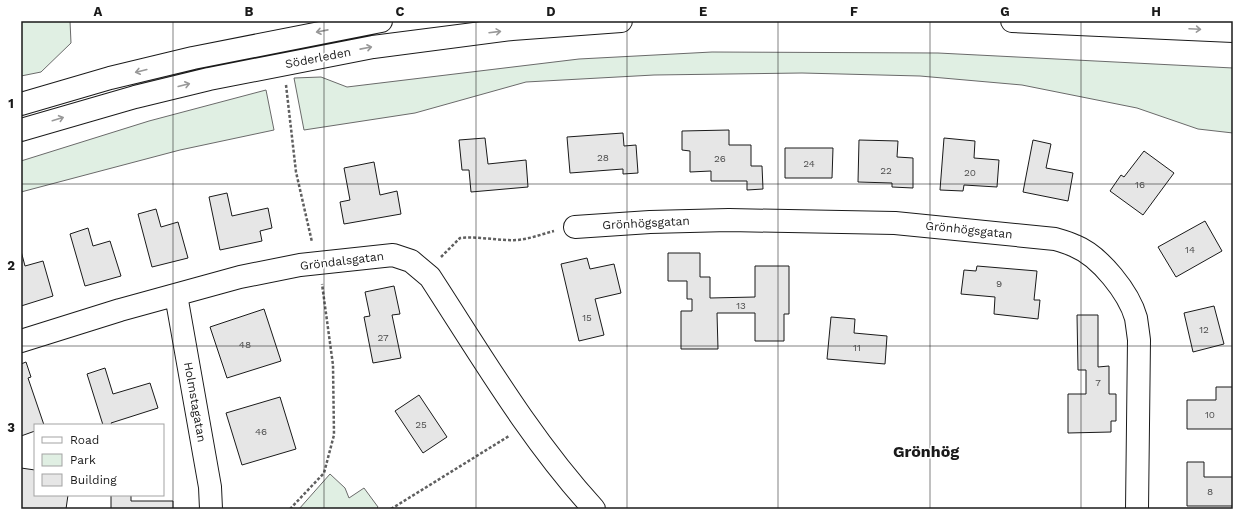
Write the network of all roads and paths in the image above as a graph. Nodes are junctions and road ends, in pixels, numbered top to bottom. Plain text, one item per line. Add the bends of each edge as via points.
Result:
1 (381, 21) edge
2 (621, 21) edge
3 (1012, 21) edge
4 (1233, 30) edge
5 (285, 81) dead end
6 (21, 104) edge
7 (21, 130) edge
8 (574, 227) joint
9 (317, 263) junction
10 (424, 272) junction
11 (176, 295) junction
12 (21, 341) edge
13 (526, 425) junction
14 (211, 509) edge
15 (290, 509) edge
16 (391, 509) edge
17 (594, 509) edge
18 (1137, 509) edge

1 -> 6 main road, Söderleden via 193,58 110,78
7 -> 2 main road, Söderleden via 135,97 209,79 373,47 512,30
3 -> 4 main road
5 - 9 path via 296,172
8 - 10 path via 516,240 478,236 460,238
8 - 18 main road, Grönhögsgatan via 729,220 895,223 1055,239 1077,246 1093,257 1110,275 1125,294 1135,317 1139,340
9 - 10 main road, Gröndalsgatan via 393,255 411,262
9 - 11 main road, Gröndalsgatan via 240,277
9 - 15 path via 324,294 333,365 334,435 324,473
10 - 13 main road, Gröndalsgatan via 430,277
11 - 12 main road, Gröndalsgatan via 84,320
11 - 14 main road, Holmstagatan via 210,487
13 - 16 path
13 - 17 main road, Gröndalsgatan via 565,478

